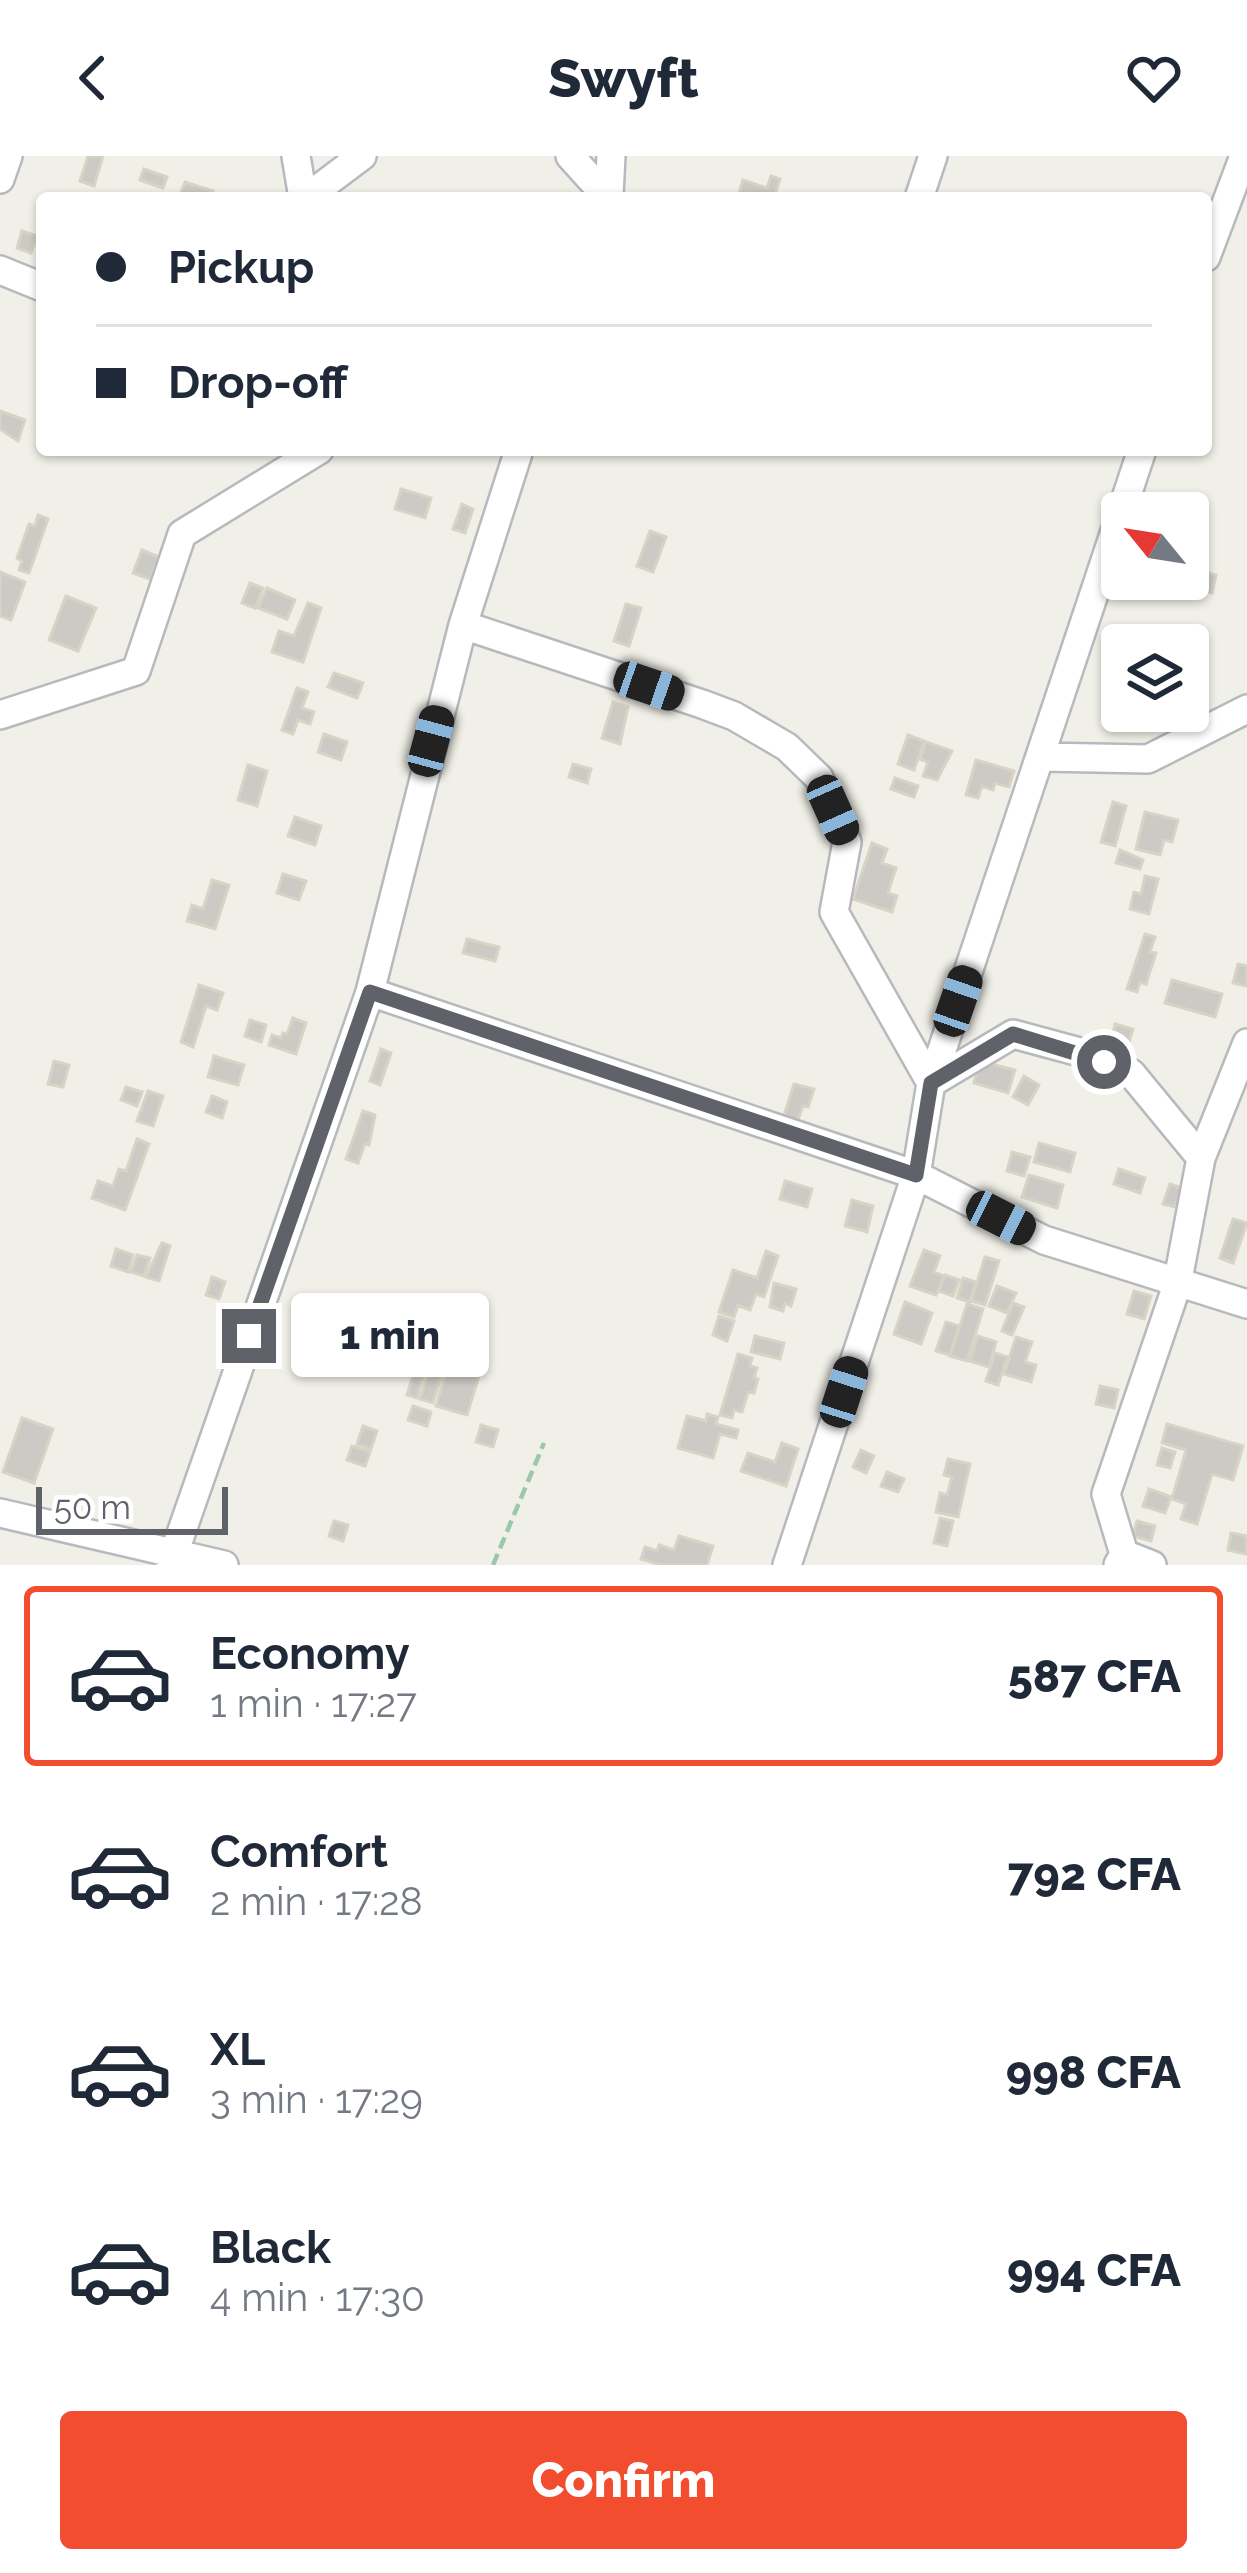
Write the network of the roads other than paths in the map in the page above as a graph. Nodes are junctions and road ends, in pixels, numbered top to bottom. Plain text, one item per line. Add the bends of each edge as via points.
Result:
1 (8, 156) edge
2 (296, 156) edge
3 (362, 156) edge
4 (570, 156) edge
5 (611, 156) edge
6 (933, 156) edge
7 (1244, 156) edge
8 (0, 179) edge
9 (303, 192) edge
10 (312, 192) edge
11 (604, 192) edge
12 (608, 192) edge
13 (921, 192) edge
14 (1212, 241) edge
15 (0, 270) edge
16 (36, 285) edge
17 (309, 456) edge
18 (511, 456) edge
19 (1140, 456) edge
20 (463, 625) junction
21 (1247, 709) edge
22 (0, 715) edge
23 (1042, 757) junction
24 (370, 992) junction
25 (1247, 1042) edge
26 (931, 1083) junction
27 (1202, 1159) junction
28 (916, 1175) junction
29 (1178, 1285) junction
30 (1247, 1304) edge
31 (0, 1513) edge
32 (172, 1558) edge
33 (1121, 1559) edge
34 (224, 1565) edge
35 (787, 1565) edge
36 (1152, 1565) edge

1 - 8 street
2 - 9 street
3 - 10 street
4 - 11 street
5 - 12 street
6 - 13 street
7 - 14 street
15 - 16 street
17 - 22 street via 182,534 136,671
18 - 20 street
19 - 23 street
20 - 24 street
20 - 26 street via 734,716 787,747 819,778 847,842 834,912
21 - 23 street via 1148,759
23 - 26 street
24 - 28 street
24 - 32 street
25 - 27 street
26 - 27 street via 1013,1034 1076,1051 1131,1073
26 - 28 street
27 - 29 street
28 - 29 street via 1044,1240
28 - 35 street
29 - 30 street
29 - 33 street via 1106,1494
31 - 32 street
32 - 34 street
33 - 36 street

